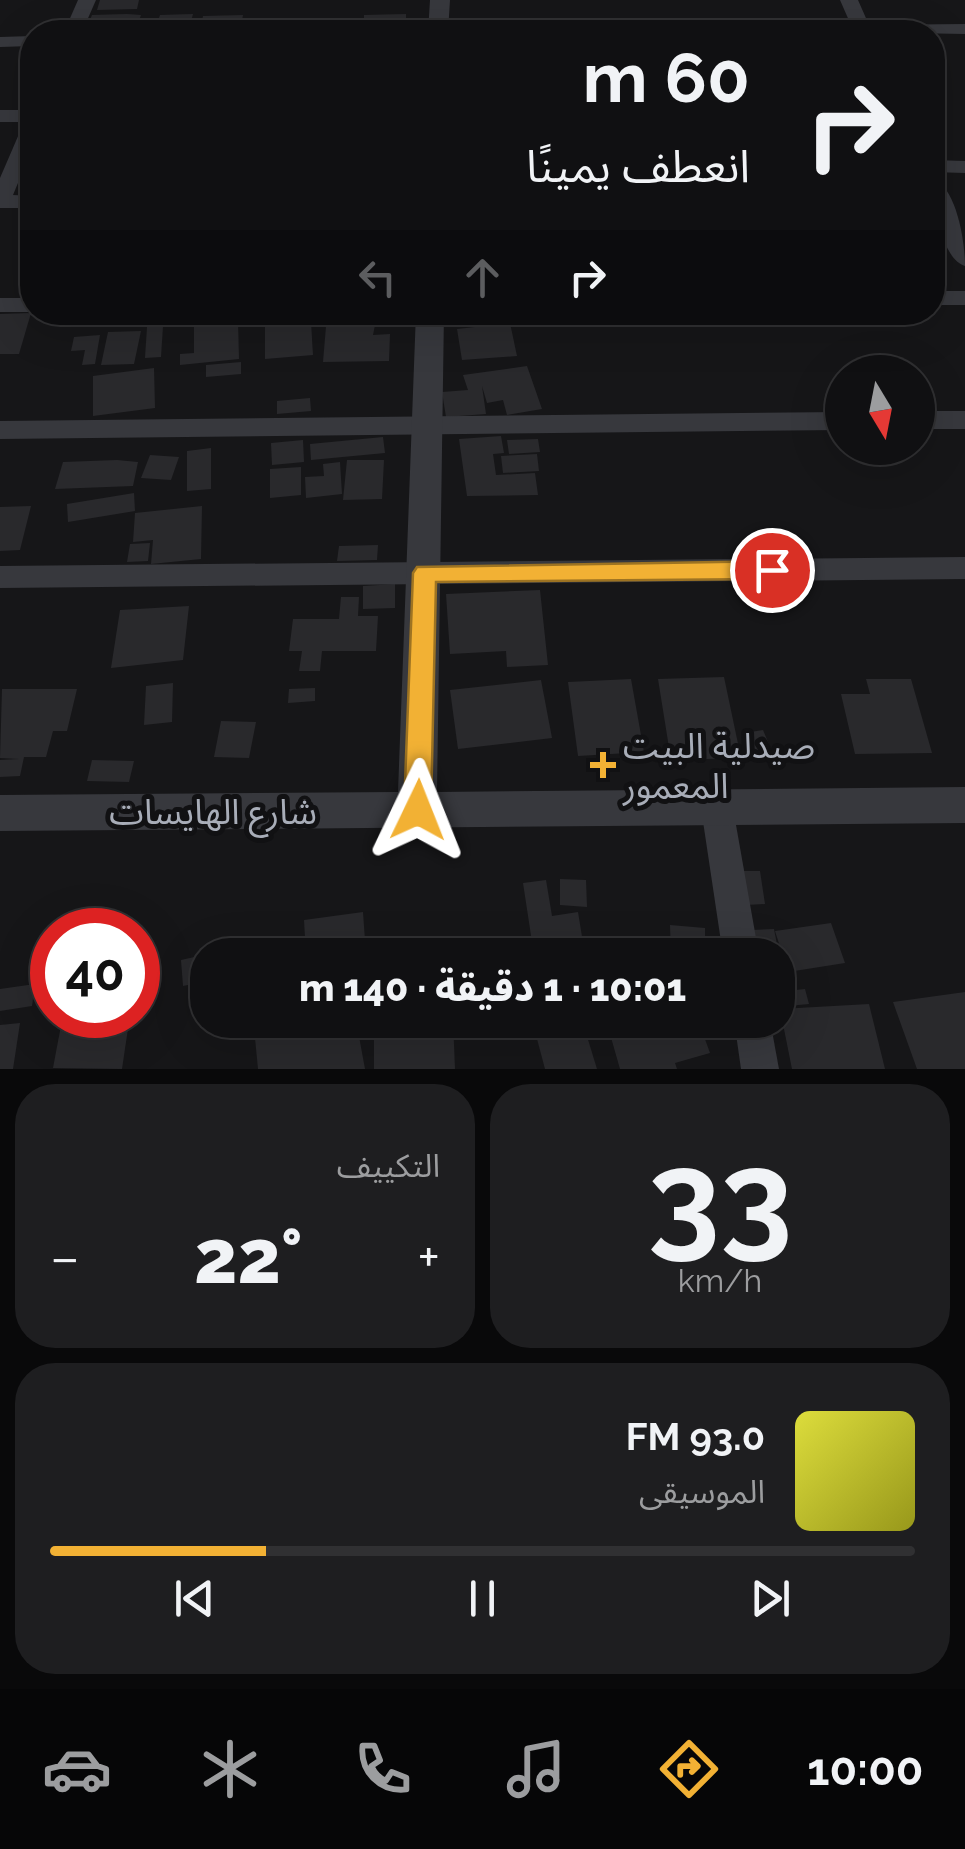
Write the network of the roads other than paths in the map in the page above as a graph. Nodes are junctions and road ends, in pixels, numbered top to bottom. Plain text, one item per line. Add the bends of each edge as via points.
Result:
1 (20, 155) edge
2 (0, 202) edge
3 (945, 212) edge
4 (963, 251) edge
5 (430, 325) edge
6 (935, 420) edge
7 (965, 420) edge
8 (825, 421) edge
9 (430, 425) junction
10 (0, 430) edge
11 (965, 568) edge
12 (425, 573) junction
13 (0, 577) edge
14 (965, 805) edge
15 (717, 808) junction
16 (418, 810) junction
17 (0, 813) edge
18 (738, 938) edge
19 (755, 1038) edge
20 (760, 1069) edge

1 - 2 street
3 - 4 street
5 - 9 street
6 - 7 street
8 - 9 street
9 - 10 street
9 - 12 street
11 - 12 street
12 - 13 street
12 - 16 street
14 - 15 street, شارع الهايسات
15 - 16 street, شارع الهايسات
15 - 18 street
16 - 17 street, شارع الهايسات
19 - 20 street

